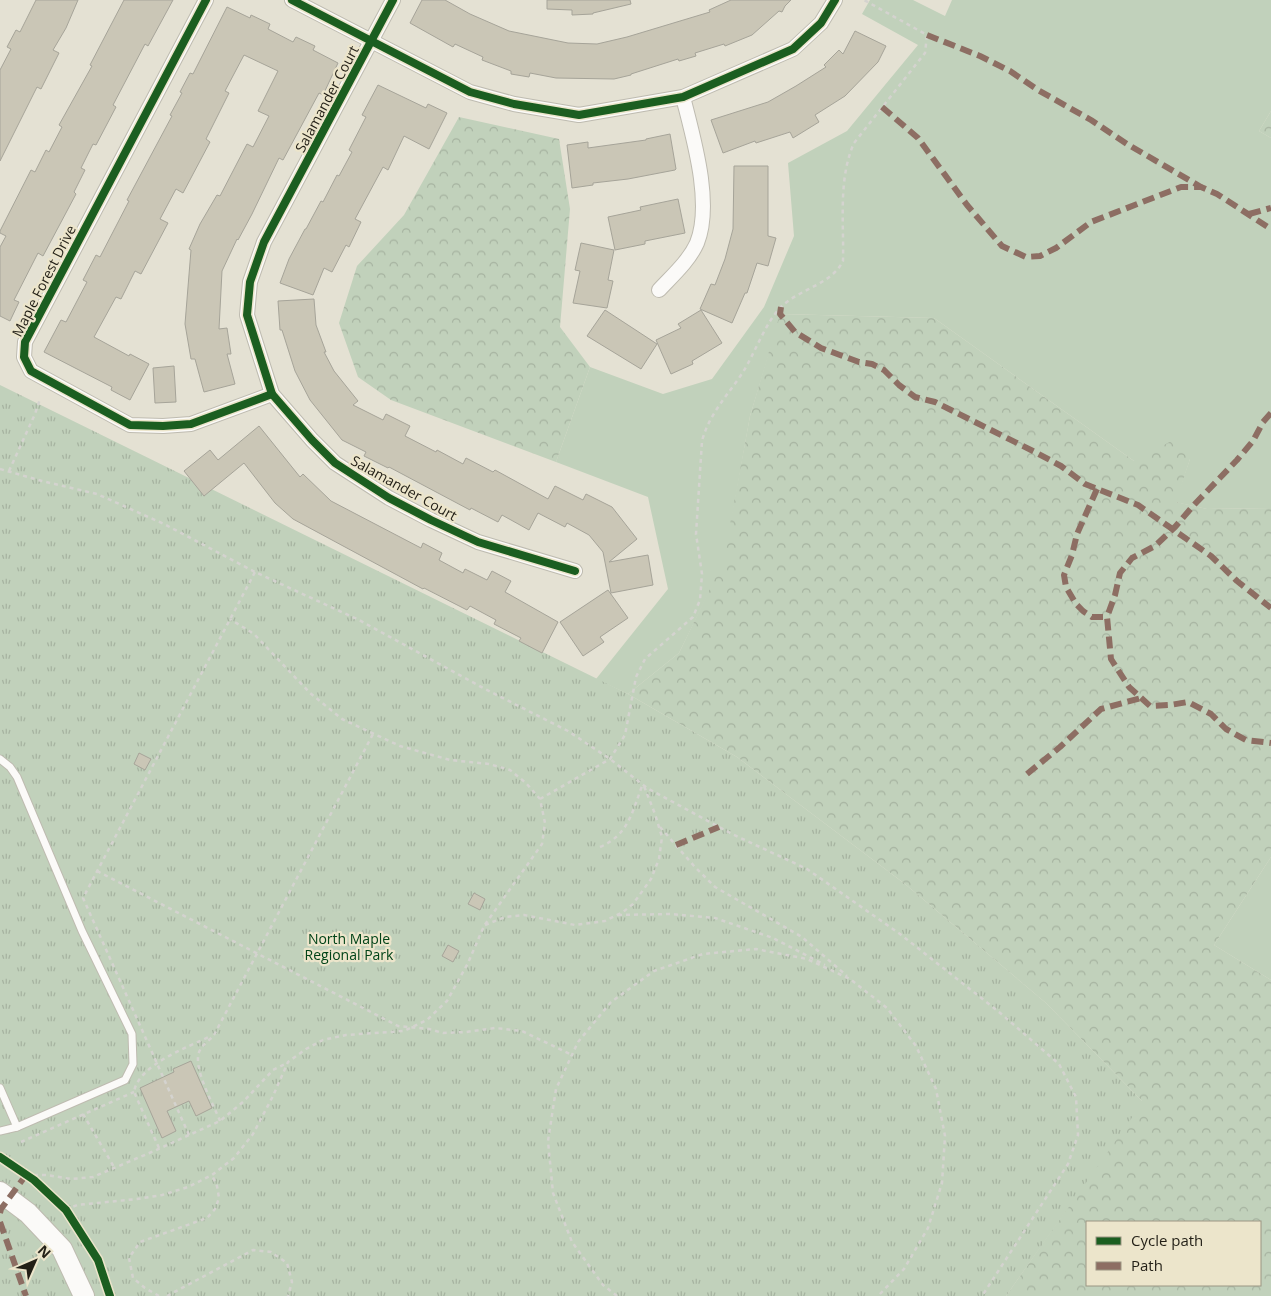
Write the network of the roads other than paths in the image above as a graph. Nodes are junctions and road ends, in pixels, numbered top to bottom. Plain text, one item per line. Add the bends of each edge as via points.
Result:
1 (206, 0) edge
2 (292, 0) edge
3 (393, 0) edge
4 (835, 0) edge
5 (372, 42) junction
6 (683, 97) junction
7 (659, 290) dead end
8 (272, 394) junction
9 (574, 571) dead end
10 (0, 759) edge
11 (0, 1088) edge
12 (17, 1127) junction
13 (0, 1132) edge
14 (0, 1192) edge
15 (84, 1296) edge

1 - 8 street, Maple Forest Drive via 25,342 24,357 31,371 130,425 191,424
2 - 5 street
3 - 5 street, Salamander Court
4 - 6 street via 821,23 793,49
5 - 6 street via 470,92 514,104 579,115
5 - 8 street, Salamander Court via 264,242 250,282 247,314
6 - 7 street via 699,164 703,213 693,250
8 - 9 street, Salamander Court via 335,463 389,498 478,542
10 - 12 lane via 17,777 82,931 132,1034 133,1064 125,1080
11 - 12 lane
12 - 13 lane
14 - 15 street via 28,1213 62,1249

